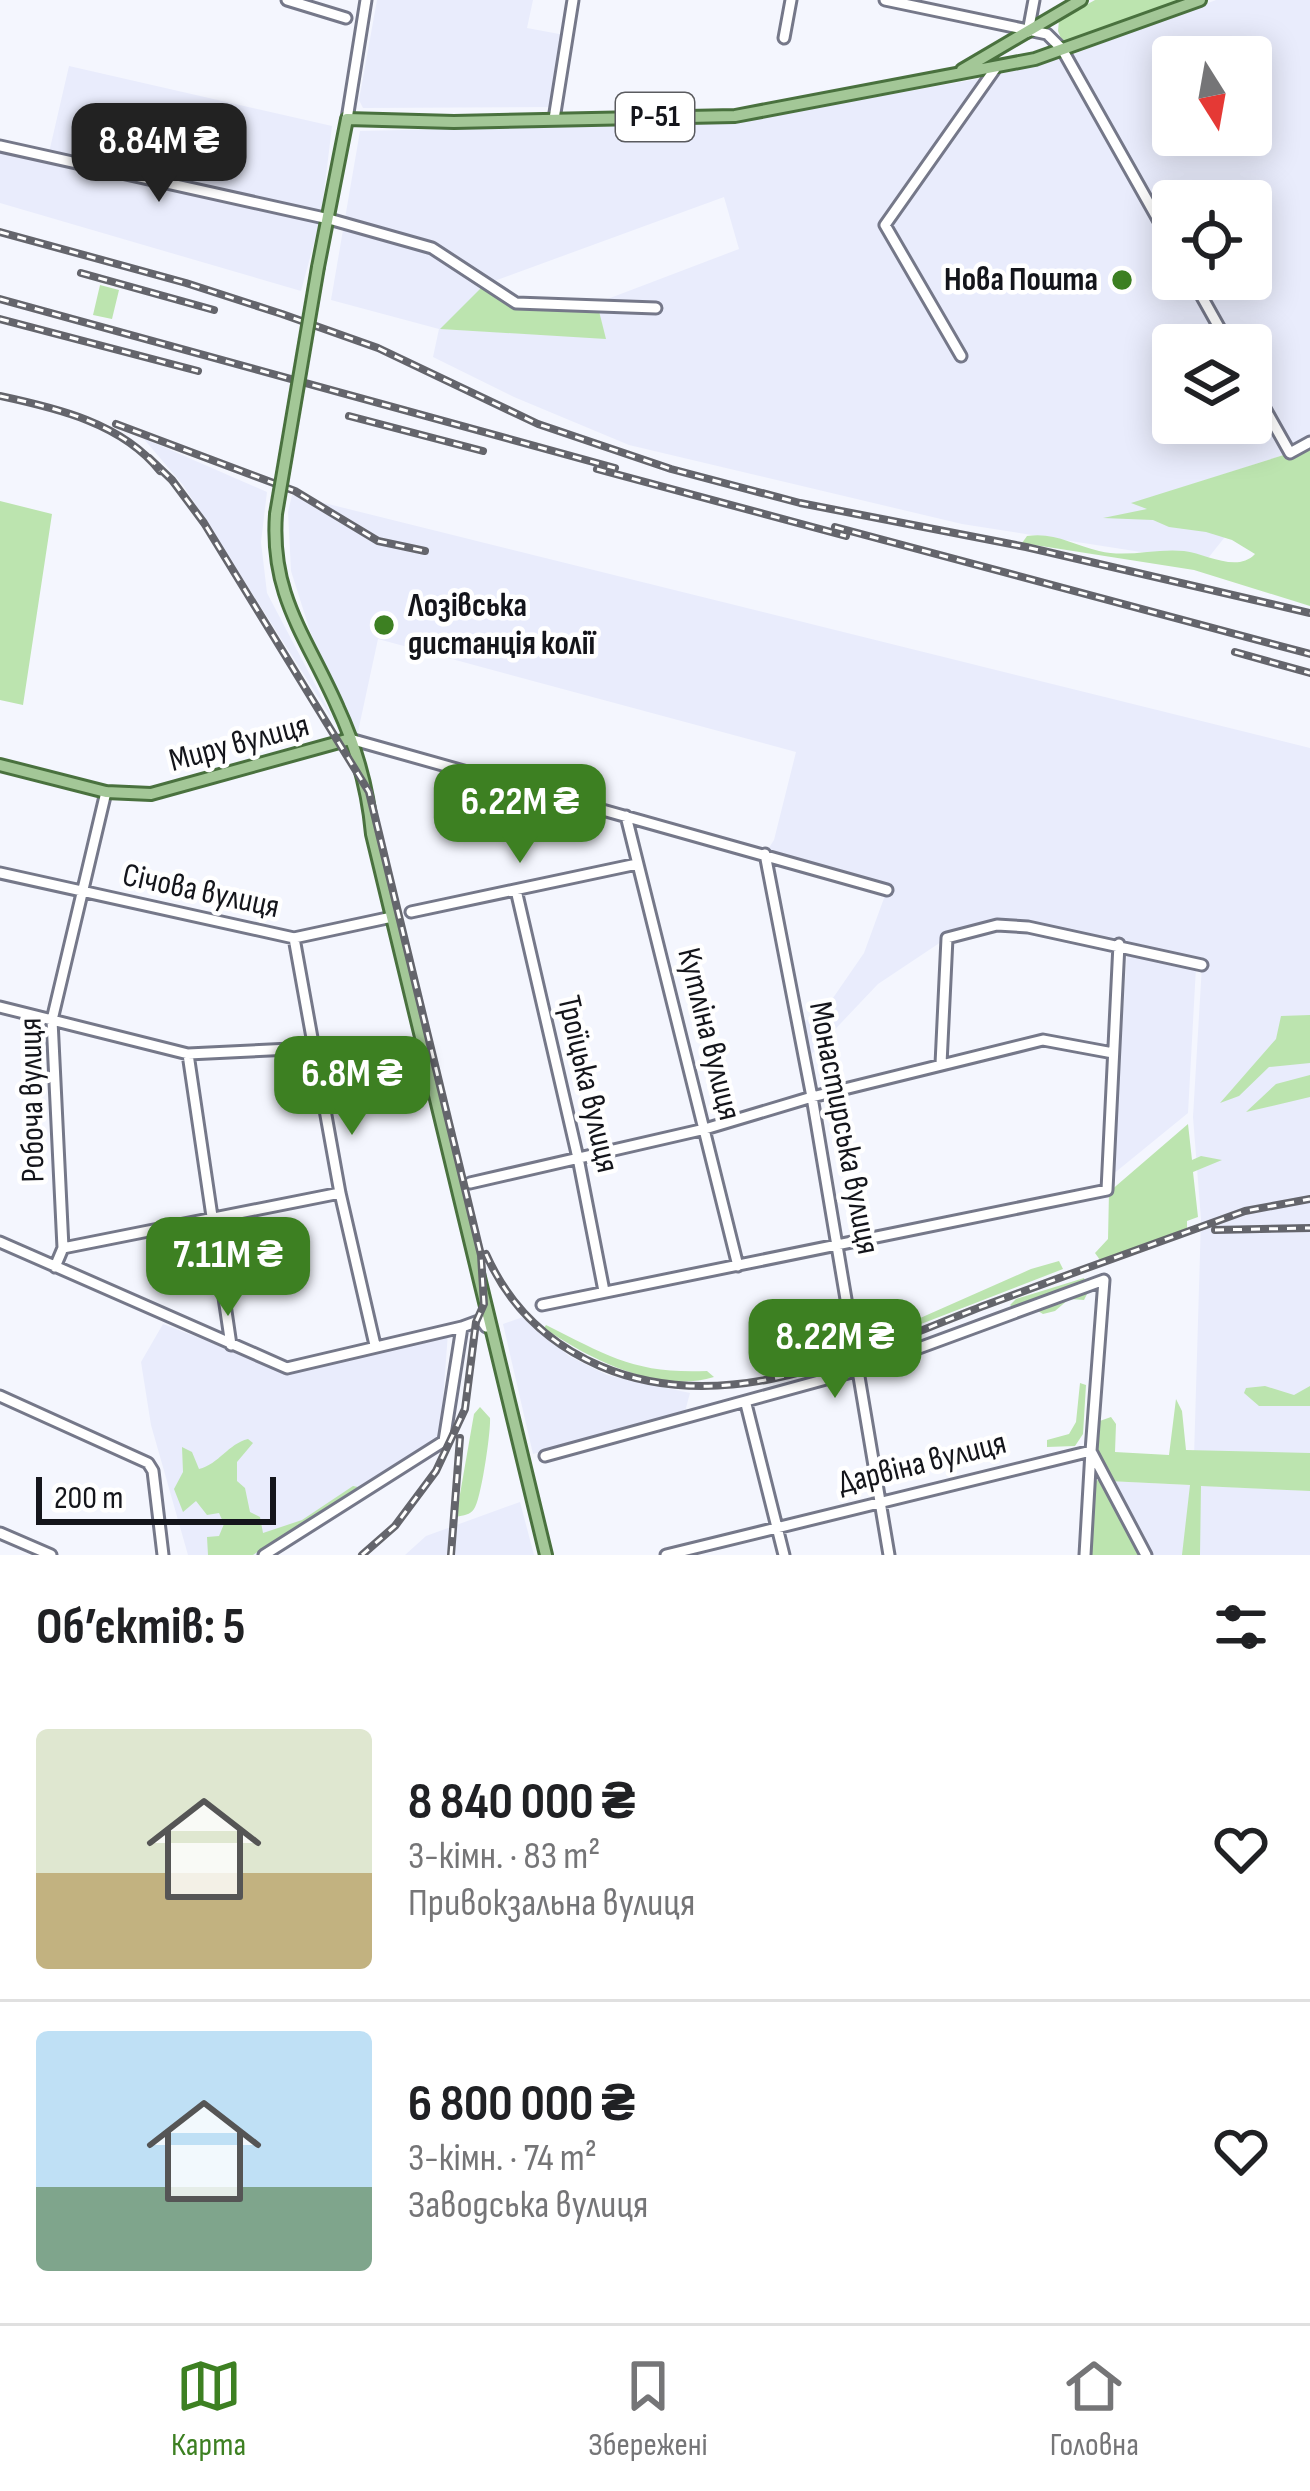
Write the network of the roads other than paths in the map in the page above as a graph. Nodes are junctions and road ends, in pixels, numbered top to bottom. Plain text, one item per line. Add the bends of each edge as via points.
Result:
1 (287, 0) edge
2 (366, 0) edge
3 (573, 0) edge
4 (790, 0) edge
5 (885, 0) edge
6 (1034, 0) edge
7 (1081, 0) edge
8 (1200, 0) edge
9 (921, 4) edge
10 (346, 18) dead end
11 (1028, 32) junction
12 (784, 38) dead end
13 (1061, 49) junction
14 (995, 69) junction
15 (959, 72) junction
16 (347, 119) junction
17 (554, 119) junction
18 (0, 146) edge
19 (1152, 209) edge
20 (329, 219) junction
21 (656, 308) dead end
22 (961, 356) dead end
23 (1272, 421) edge
24 (1310, 442) edge
25 (350, 740) junction
26 (0, 765) edge
27 (106, 792) junction
28 (626, 816) junction
29 (764, 854) junction
30 (637, 863) junction
31 (0, 873) edge
32 (516, 890) junction
33 (887, 890) dead end
34 (84, 894) junction
35 (411, 912) dead end
36 (392, 916) junction
37 (294, 938) junction
38 (1119, 944) junction
39 (1202, 964) dead end
40 (0, 1007) edge
41 (52, 1020) junction
42 (312, 1048) junction
43 (1113, 1053) junction
44 (188, 1054) junction
45 (941, 1064) junction
46 (812, 1097) junction
47 (705, 1129) junction
48 (578, 1158) junction
49 (470, 1183) dead end
50 (340, 1193) junction
51 (210, 1218) junction
52 (0, 1241) edge
53 (839, 1246) junction
54 (63, 1248) junction
55 (739, 1266) junction
56 (55, 1267) junction
57 (604, 1291) junction
58 (542, 1305) dead end
59 (462, 1327) junction
60 (486, 1328) dead end
61 (231, 1345) junction
62 (375, 1345) junction
63 (859, 1370) junction
64 (0, 1396) edge
65 (746, 1404) junction
66 (1090, 1451) junction
67 (545, 1456) dead end
68 (879, 1501) junction
69 (777, 1528) junction
70 (0, 1533) edge
71 (50, 1555) edge
72 (163, 1555) edge
73 (264, 1555) edge
74 (546, 1555) edge
75 (666, 1555) edge
76 (784, 1555) edge
77 (890, 1555) edge
78 (1085, 1555) edge
79 (1146, 1555) edge

1 - 10 street
2 - 16 street
3 - 17 street
4 - 12 street
5 - 9 street
6 - 11 street
7 - 11 main road, Р-51
8 - 13 main road, Р-51
9 - 11 street
11 - 13 street via 1047,34
11 - 15 main road, Р-51
13 - 14 main road, Р-51
13 - 19 street
14 - 15 main road, Р-51
14 - 22 street via 885,226
15 - 17 main road, Р-51 via 735,116
16 - 17 main road, Р-51
16 - 20 main road
18 - 20 street
20 - 21 street via 432,248 516,303
20 - 25 main road, bridge via 273,551 281,591
23 - 24 street via 1290,453
25 - 27 main road, Миру вулиця via 183,788
25 - 28 street
25 - 36 main road via 369,792
26 - 27 main road, Миру вулиця
27 - 34 street, Робоча вулиця
28 - 29 street
28 - 30 street, Кутліна вулиця
29 - 33 street
29 - 46 street, Монастирська вулиця
30 - 32 street
30 - 47 street, Кутліна вулиця
31 - 34 street, Січова вулиця
32 - 35 street
32 - 48 street, Троїцька вулиця
34 - 37 street, Січова вулиця
34 - 41 street, Робоча вулиця
36 - 37 street, Січова вулиця
36 - 74 main road
37 - 42 street
38 - 39 street
38 - 43 street
38 - 45 street via 1028,926 947,938
40 - 41 street
41 - 44 street
41 - 54 street, Робоча вулиця
42 - 44 street
42 - 50 street
43 - 45 street via 1043,1040
43 - 53 street via 1106,1190
44 - 51 street
45 - 46 street
46 - 47 street
46 - 53 street, Монастирська вулиця
47 - 48 street
47 - 55 street, Кутліна вулиця
48 - 49 street
48 - 57 street, Троїцька вулиця
50 - 51 street
50 - 62 street
51 - 54 street
51 - 61 street
52 - 56 street
53 - 55 street
53 - 63 street, Монастирська вулиця
54 - 56 street, Робоча вулиця
55 - 57 street
56 - 61 street
57 - 58 street
59 - 60 street via 481,1320
59 - 62 street
59 - 73 street via 444,1441
61 - 62 street via 287,1368
63 - 65 street
63 - 66 street via 1104,1280
63 - 68 street, Монастирська вулиця
64 - 72 street via 148,1463
65 - 67 street
65 - 69 street
66 - 68 street, Дарвіна вулиця
66 - 78 street
66 - 79 street
68 - 69 street, Дарвіна вулиця
68 - 77 street, Монастирська вулиця
69 - 75 street, Дарвіна вулиця
69 - 76 street
70 - 71 street

